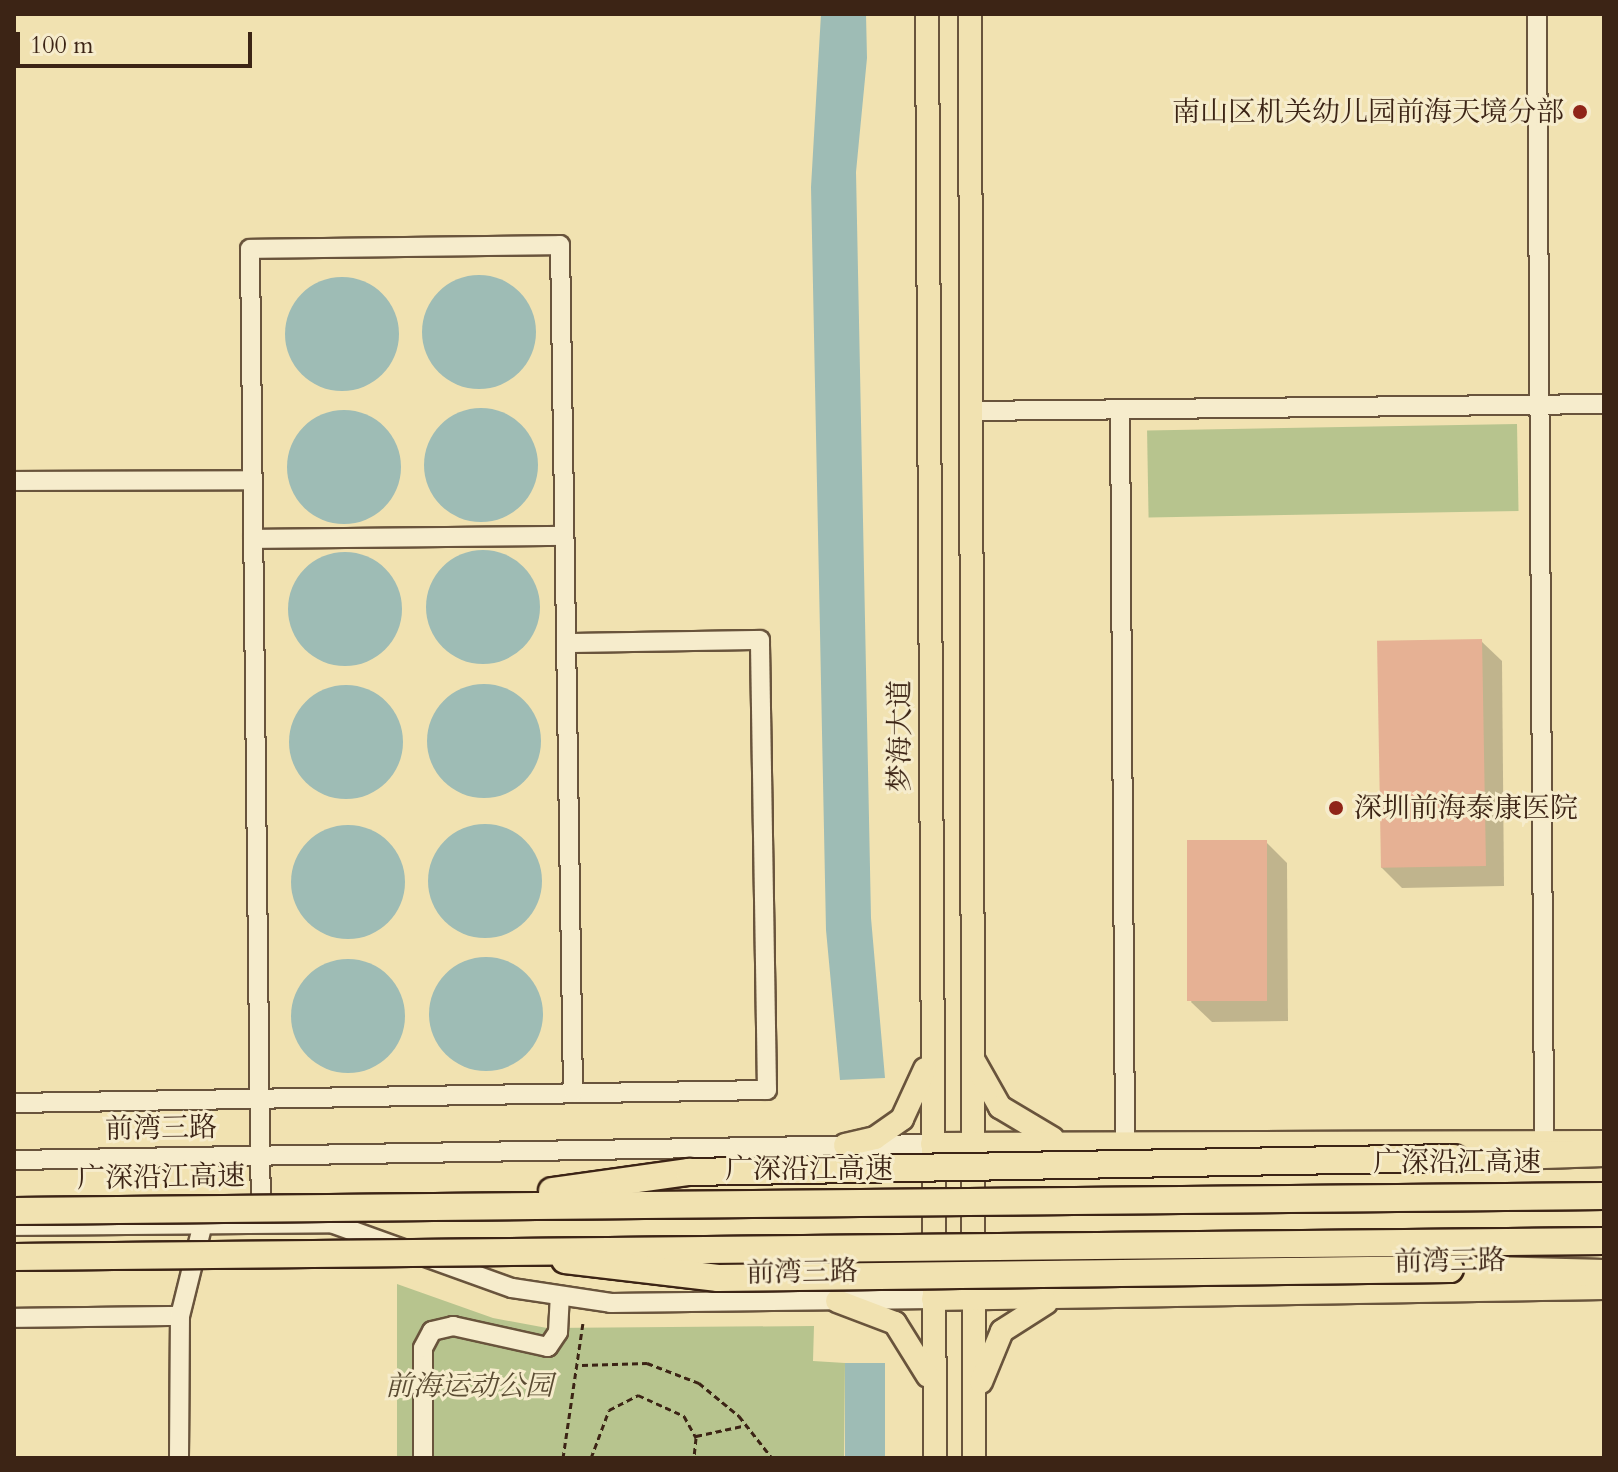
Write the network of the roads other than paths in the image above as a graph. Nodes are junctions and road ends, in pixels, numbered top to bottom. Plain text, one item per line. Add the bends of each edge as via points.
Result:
1 (927, 14) edge
2 (970, 14) edge
3 (1537, 14) edge
4 (1604, 404) edge
5 (1539, 405) junction
6 (1120, 409) junction
7 (970, 411) junction
8 (253, 480) junction
9 (14, 481) edge
10 (564, 536) junction
11 (253, 539) junction
12 (566, 643) junction
13 (931, 1045) junction
14 (970, 1052) junction
15 (573, 1093) junction
16 (259, 1099) junction
17 (14, 1103) edge
18 (1544, 1140) junction
19 (1064, 1141) junction
20 (1125, 1141) junction
21 (1604, 1142) edge
22 (971, 1143) junction
23 (932, 1144) junction
24 (845, 1145) junction
25 (1604, 1153) edge
26 (260, 1156) junction
27 (14, 1160) edge
28 (1604, 1196) edge
29 (460, 1204) junction
30 (14, 1211) edge
31 (261, 1222) junction
32 (203, 1223) junction
33 (14, 1226) edge
34 (1604, 1241) edge
35 (475, 1249) junction
36 (14, 1257) edge
37 (1604, 1273) edge
38 (1604, 1288) edge
39 (1073, 1297) junction
40 (560, 1298) junction
41 (933, 1299) junction
42 (972, 1299) junction
43 (837, 1301) junction
44 (180, 1316) junction
45 (14, 1318) edge
46 (935, 1399) junction
47 (973, 1435) junction
48 (179, 1458) edge
49 (423, 1458) edge
50 (935, 1458) edge
51 (974, 1458) edge

1 - 13 main road, 梦海大道
2 - 7 main road
3 - 5 street
4 - 5 street
5 - 6 street
5 - 18 street
6 - 7 street
6 - 20 street
7 - 14 main road
8 - 9 street
8 - 10 street via 250,249 560,245
8 - 11 street
10 - 11 street
10 - 12 street
11 - 16 street
12 - 15 street
12 - 15 street via 760,640 767,1090
13 - 23 main road, 梦海大道
13 - 24 main road via 921,1089 902,1119 875,1138
14 - 19 main road via 1000,1107 1023,1126
14 - 22 main road
15 - 16 street
16 - 17 street
16 - 26 street
18 - 20 main road, 前湾三路
18 - 21 main road, 前湾三路
19 - 20 main road, 前湾三路
19 - 22 main road, 前湾三路
22 - 23 main road, 前湾三路
22 - 42 main road
23 - 24 street, 前湾三路
23 - 41 main road, 梦海大道
24 - 26 street, 前湾三路
25 - 29 highway, bridge via 689,1172
26 - 27 street, 前湾三路
26 - 31 street
28 - 29 highway, 广深沿江高速, bridge
29 - 30 highway, 广深沿江高速, bridge
31 - 32 street, 前湾三路
31 - 40 street, 前湾三路 via 352,1226 487,1280
32 - 33 street, 前湾三路
32 - 44 street
34 - 35 highway, bridge
35 - 36 highway, bridge
35 - 37 highway, bridge via 718,1278 1450,1269
38 - 39 main road, 前湾三路
39 - 42 main road, 前湾三路
39 - 47 main road via 1018,1316 991,1346
40 - 43 street, 前湾三路
40 - 49 street via 558,1332 548,1347 465,1328 432,1331 423,1348
41 - 42 main road, 前湾三路
41 - 43 street, 前湾三路
41 - 46 main road, 梦海大道
42 - 47 main road
43 - 46 main road via 878,1312 911,1339
44 - 45 street
44 - 48 street
46 - 50 main road, 梦海大道
47 - 51 main road

